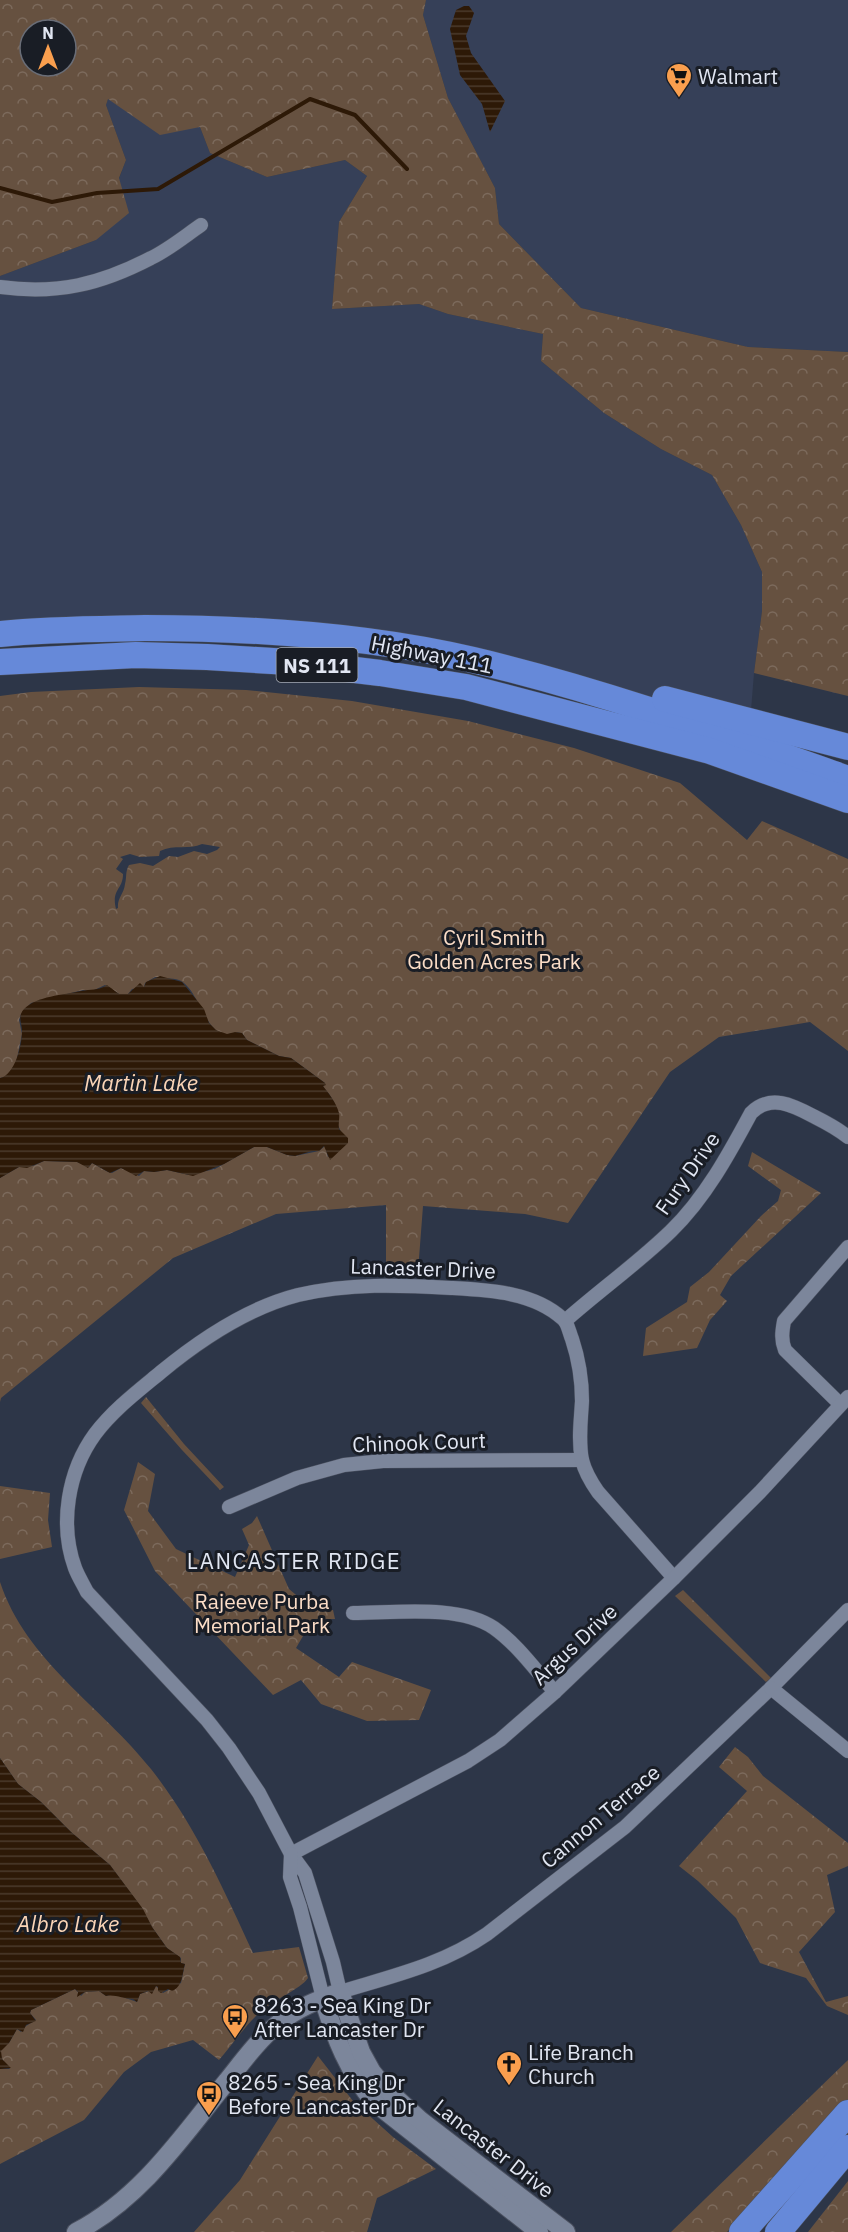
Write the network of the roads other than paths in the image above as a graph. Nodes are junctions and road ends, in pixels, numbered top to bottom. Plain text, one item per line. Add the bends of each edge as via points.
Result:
1 (201, 225) dead end
2 (0, 287) edge
3 (0, 634) edge
4 (471, 660) junction
5 (0, 662) edge
6 (627, 731) junction
7 (848, 747) edge
8 (848, 779) edge
9 (848, 800) edge
10 (848, 815) edge
11 (848, 1137) edge
12 (848, 1247) edge
13 (566, 1321) junction
14 (844, 1401) edge
15 (582, 1460) junction
16 (229, 1507) dead end
17 (674, 1578) junction
18 (848, 1610) edge
19 (353, 1613) dead end
20 (771, 1688) junction
21 (555, 1692) junction
22 (848, 1751) edge
23 (291, 1854) junction
24 (315, 1902) junction
25 (300, 1907) junction
26 (332, 1995) junction
27 (848, 2113) edge
28 (848, 2148) edge
29 (76, 2232) edge
30 (539, 2232) edge
31 (566, 2232) edge
32 (742, 2232) edge
33 (778, 2232) edge

1 - 2 street via 152,258 86,285 47,290
3 - 4 highway, Highway 111 / NS 111 via 213,628 384,643
4 - 7 highway via 557,668
4 - 8 highway, Highway 111 / NS 111 via 636,706
5 - 6 highway, Highway 111 / NS 111 via 136,655 289,662 466,687
6 - 9 highway, Highway 111 / NS 111 via 710,751
6 - 10 highway via 704,766
11 - 13 street, Fury Drive via 791,1105 778,1102 758,1106 690,1211
12 - 14 street via 784,1321 782,1334 785,1350
13 - 15 street via 581,1371
13 - 23 street, Lancaster Drive via 530,1300 479,1290 374,1285 296,1296 231,1323 186,1351 104,1423 86,1450 76,1471 67,1509 70,1550 87,1592 230,1748 260,1793
14 - 17 street, Argus Drive
15 - 16 street, Chinook Court via 382,1461 344,1465 297,1478
15 - 17 street via 598,1492
17 - 21 street, Argus Drive
18 - 20 street, Cannon Terrace
19 - 21 street via 448,1612 476,1619 508,1640
20 - 22 street
20 - 26 street, Cannon Terrace via 625,1827 487,1934 441,1960
21 - 23 street, Argus Drive via 500,1740 468,1761
23 - 24 street, Lancaster Drive via 305,1873
23 - 25 street, Lancaster Drive via 290,1877
24 - 25 street
24 - 26 street, Lancaster Drive
25 - 26 street, Lancaster Drive
26 - 29 street via 310,2002 278,2023 140,2187 113,2210
26 - 30 street, Lancaster Drive via 342,2055 375,2103
26 - 31 street, Lancaster Drive via 372,2072 386,2089 420,2120
27 - 32 highway
28 - 33 highway

